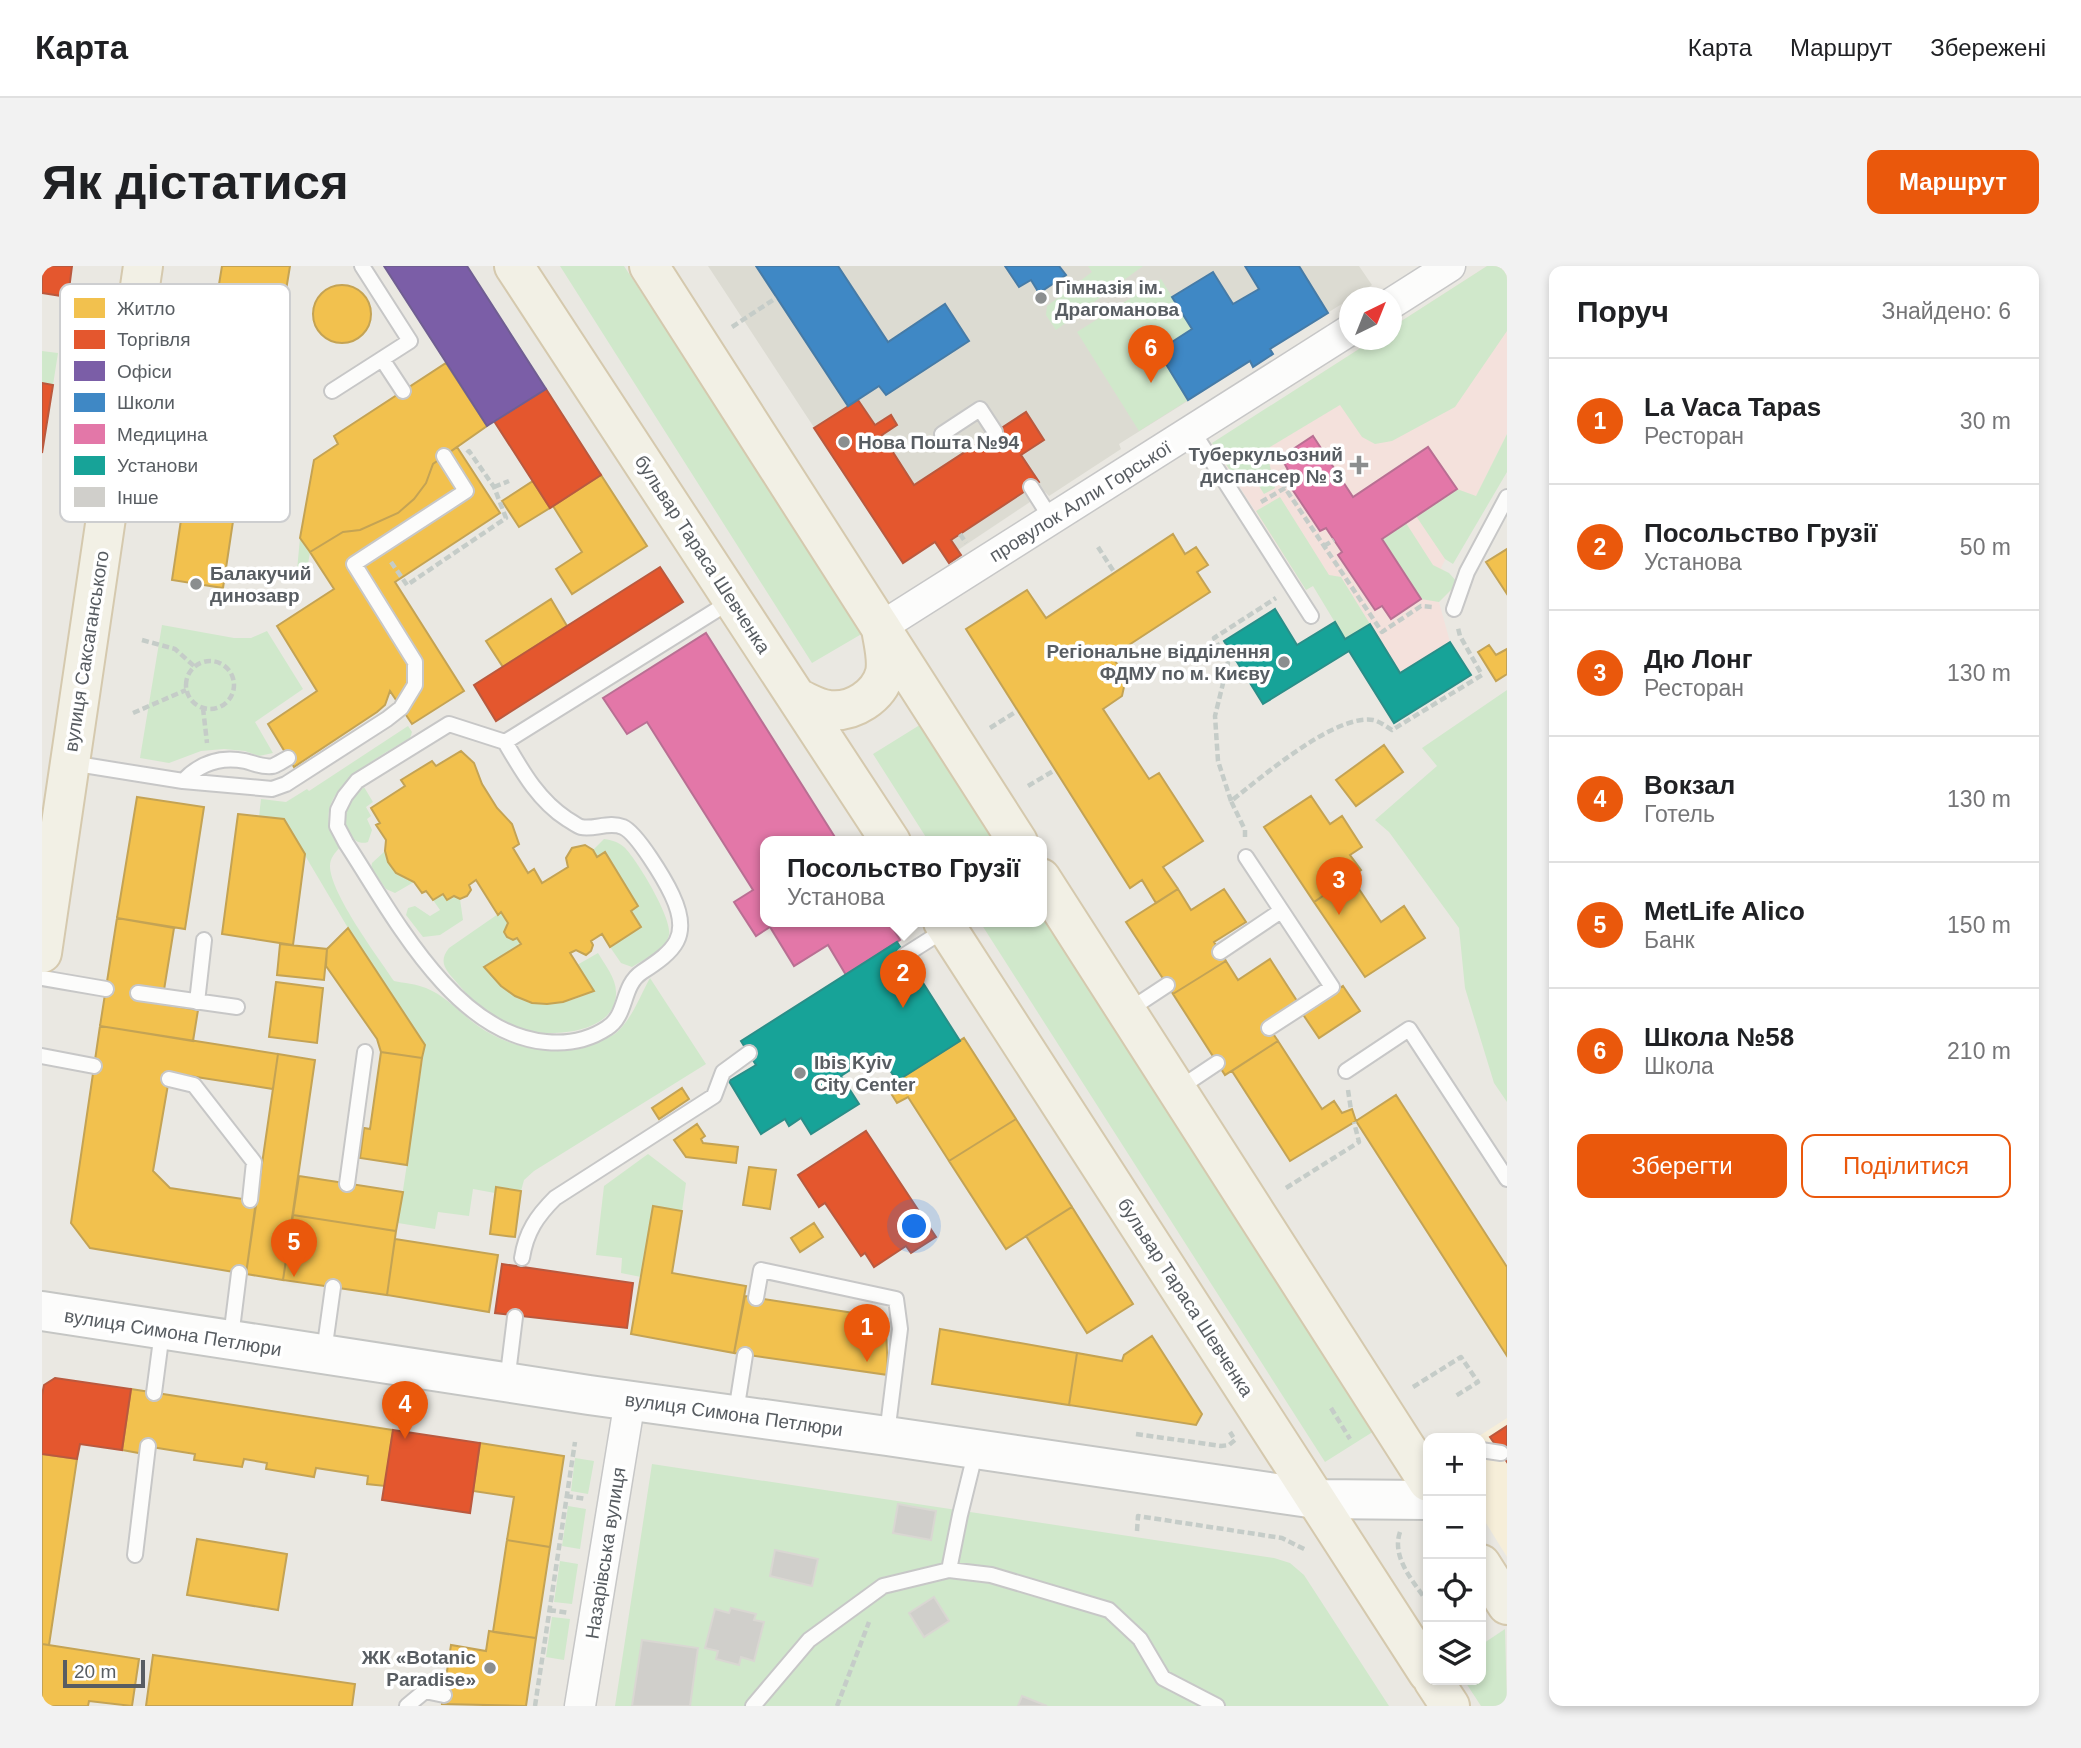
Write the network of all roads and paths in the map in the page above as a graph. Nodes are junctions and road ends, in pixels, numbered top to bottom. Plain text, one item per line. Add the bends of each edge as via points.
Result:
1 (143, 266) edge
2 (362, 266) edge
3 (514, 266) edge
4 (649, 266) edge
5 (1450, 266) edge
6 (140, 284) edge
7 (1402, 296) edge
8 (776, 298) dead end
9 (732, 327) dead end
10 (1339, 336) edge
11 (382, 359) junction
12 (332, 391) dead end
13 (403, 391) dead end
14 (1192, 430) junction
15 (995, 432) dead end
16 (942, 434) dead end
17 (470, 451) dead end
18 (444, 456) dead end
19 (509, 481) dead end
20 (494, 487) junction
21 (1031, 487) dead end
22 (1276, 494) dead end
23 (1507, 497) edge
24 (1051, 517) junction
25 (105, 522) edge
26 (1334, 540) dead end
27 (1324, 546) junction
28 (1098, 547) dead end
29 (388, 557) dead end
30 (1114, 572) dead end
31 (1293, 587) junction
32 (732, 600) junction
33 (1454, 609) junction
34 (1311, 616) dead end
35 (881, 627) junction
36 (142, 640) dead end
37 (194, 666) junction
38 (186, 690) junction
39 (797, 698) junction
40 (203, 708) junction
41 (1017, 711) dead end
42 (133, 713) dead end
43 (990, 728) dead end
44 (505, 742) junction
45 (288, 758) dead end
46 (209, 762) junction
47 (69, 763) junction
48 (1055, 770) dead end
49 (183, 780) junction
50 (1028, 786) dead end
51 (1231, 801) junction
52 (52, 821) edge
53 (887, 836) edge
54 (1014, 836) edge
55 (1246, 857) joint
56 (1047, 887) edge
57 (1281, 911) junction
58 (942, 927) edge
59 (946, 927) edge
60 (204, 940) dead end
61 (1220, 952) dead end
62 (42, 953) edge
63 (905, 955) dead end
64 (42, 978) edge
65 (1167, 985) dead end
66 (106, 989) dead end
67 (138, 993) dead end
68 (197, 1002) junction
69 (237, 1007) dead end
70 (1128, 1011) junction
71 (1269, 1028) dead end
72 (365, 1052) dead end
73 (749, 1053) dead end
74 (42, 1056) edge
75 (1217, 1063) dead end
76 (94, 1066) dead end
77 (1346, 1070) dead end
78 (169, 1079) dead end
79 (1177, 1090) junction
80 (1354, 1122) dead end
81 (1507, 1179) edge
82 (347, 1184) dead end
83 (1286, 1188) dead end
84 (250, 1200) dead end
85 (522, 1258) dead end
86 (239, 1273) dead end
87 (333, 1287) dead end
88 (756, 1298) dead end
89 (42, 1311) edge
90 (515, 1317) dead end
91 (162, 1331) junction
92 (230, 1342) junction
93 (323, 1355) junction
94 (745, 1355) dead end
95 (507, 1382) junction
96 (1413, 1387) dead end
97 (154, 1393) dead end
98 (1454, 1397) dead end
99 (630, 1400) junction
100 (1331, 1408) dead end
101 (736, 1414) junction
102 (1136, 1434) dead end
103 (887, 1436) junction
104 (1350, 1439) dead end
105 (1235, 1440) dead end
106 (575, 1441) dead end
107 (148, 1446) dead end
108 (976, 1450) junction
109 (1486, 1451) edge
110 (1501, 1453) dead end
111 (1423, 1465) edge
112 (566, 1496) junction
113 (1316, 1499) junction
114 (596, 1500) dead end
115 (1417, 1512) edge
116 (1137, 1531) dead end
117 (1305, 1547) dead end
118 (135, 1555) dead end
119 (949, 1570) junction
120 (1486, 1572) edge
121 (883, 1586) junction
122 (1423, 1596) edge
123 (1507, 1605) edge
124 (549, 1610) junction
125 (576, 1614) dead end
126 (1423, 1665) edge
127 (1436, 1685) edge
128 (444, 1695) dead end
129 (407, 1706) edge
130 (535, 1706) edge
131 (580, 1706) edge
132 (753, 1706) edge
133 (837, 1706) edge
134 (1217, 1706) edge
135 (1450, 1706) edge

1 - 6 main road, вулиця Саксаганського
2 - 11 lane via 410,341
3 - 32 main road, бульвар Тараса Шевченка
4 - 35 main road
5 - 7 street
8 - 9 path
10 - 14 street, провулок Алли Горської
11 - 12 lane
11 - 13 lane
14 - 24 street, провулок Алли Горської
14 - 31 lane
15 - 16 lane via 980,409
17 - 20 path
18 - 49 lane via 466,491 354,564 415,662 415,685 401,708 272,789
19 - 20 path
20 - 29 path via 506,519 408,585
21 - 24 lane
22 - 27 path via 1286,488
23 - 33 lane via 1467,572
24 - 35 street, провулок Алли Горської
25 - 47 main road, вулиця Саксаганського
26 - 27 path
27 - 33 path via 1381,632 1421,606
28 - 30 path
31 - 34 lane
31 - 51 path via 1214,638 1228,663 1215,716 1218,761
32 - 39 main road, бульвар Тараса Шевченка
32 - 44 lane
33 - 51 path via 1460,636 1482,675 1392,730 1374,720 1353,721 1313,739
35 - 39 main road via 885,670 880,687 871,696 848,708 829,710
35 - 54 main road
36 - 37 path via 175,649
37 - 38 path
37 - 40 path via 205,660 218,661 229,668 234,679 228,703 216,709
38 - 40 path
38 - 42 path
39 - 53 main road, бульвар Тараса Шевченка
40 - 46 path
41 - 43 path
44 - 44 lane via 529,783 553,810 581,827 623,827 635,836 676,907 680,937 670,953 634,978 621,1013 608,1028 588,1037 562,1043 537,1041 485,1020 433,972 337,825 338,810 357,781 449,724
45 - 46 lane via 272,766 229,759
46 - 49 lane
47 - 49 lane
47 - 52 main road, вулиця Саксаганського
48 - 50 path
51 - 55 path via 1245,830
52 - 62 main road, вулиця Саксаганського
55 - 57 lane
56 - 70 main road
57 - 61 lane
57 - 71 lane via 1332,987
58 - 63 lane
59 - 113 main road, бульвар Тараса Шевченка
60 - 68 lane
64 - 66 lane
65 - 70 lane
67 - 68 lane
68 - 69 lane
70 - 79 main road
72 - 82 lane
73 - 85 lane via 723,1072 714,1096 555,1198 525,1238
74 - 76 lane
75 - 79 lane
77 - 81 lane via 1409,1029
78 - 84 lane via 194,1085 254,1162
79 - 111 main road
80 - 83 path via 1359,1142
86 - 92 lane
87 - 93 lane
88 - 103 lane via 761,1270 896,1299 900,1329
89 - 91 main road, вулиця Симона Петлюри
90 - 95 lane
91 - 92 main road, вулиця Симона Петлюри
91 - 97 lane
92 - 93 main road, вулиця Симона Петлюри
93 - 95 main road, вулиця Симона Петлюри
94 - 101 lane
95 - 99 main road, вулиця Симона Петлюри
96 - 98 path via 1461,1357 1478,1382
99 - 101 main road, вулиця Симона Петлюри
99 - 131 street, Назарівська вулиця
100 - 104 path
101 - 103 main road, вулиця Симона Петлюри
102 - 105 path via 1221,1446
103 - 108 main road, вулиця Симона Петлюри
106 - 112 path
107 - 118 lane
108 - 113 main road, вулиця Симона Петлюри
108 - 119 lane
109 - 110 lane
112 - 114 path
112 - 124 path
113 - 115 main road, вулиця Симона Петлюри
113 - 126 main road, бульвар Тараса Шевченка
115 - 122 path via 1397,1540 1407,1572
116 - 117 path via 1138,1516 1282,1538
119 - 121 lane
119 - 134 lane via 991,1575 1109,1610 1140,1639 1163,1678
120 - 123 main road
121 - 132 lane via 809,1640
121 - 133 path
124 - 125 path
124 - 130 path
127 - 135 main road
128 - 129 lane via 425,1691

